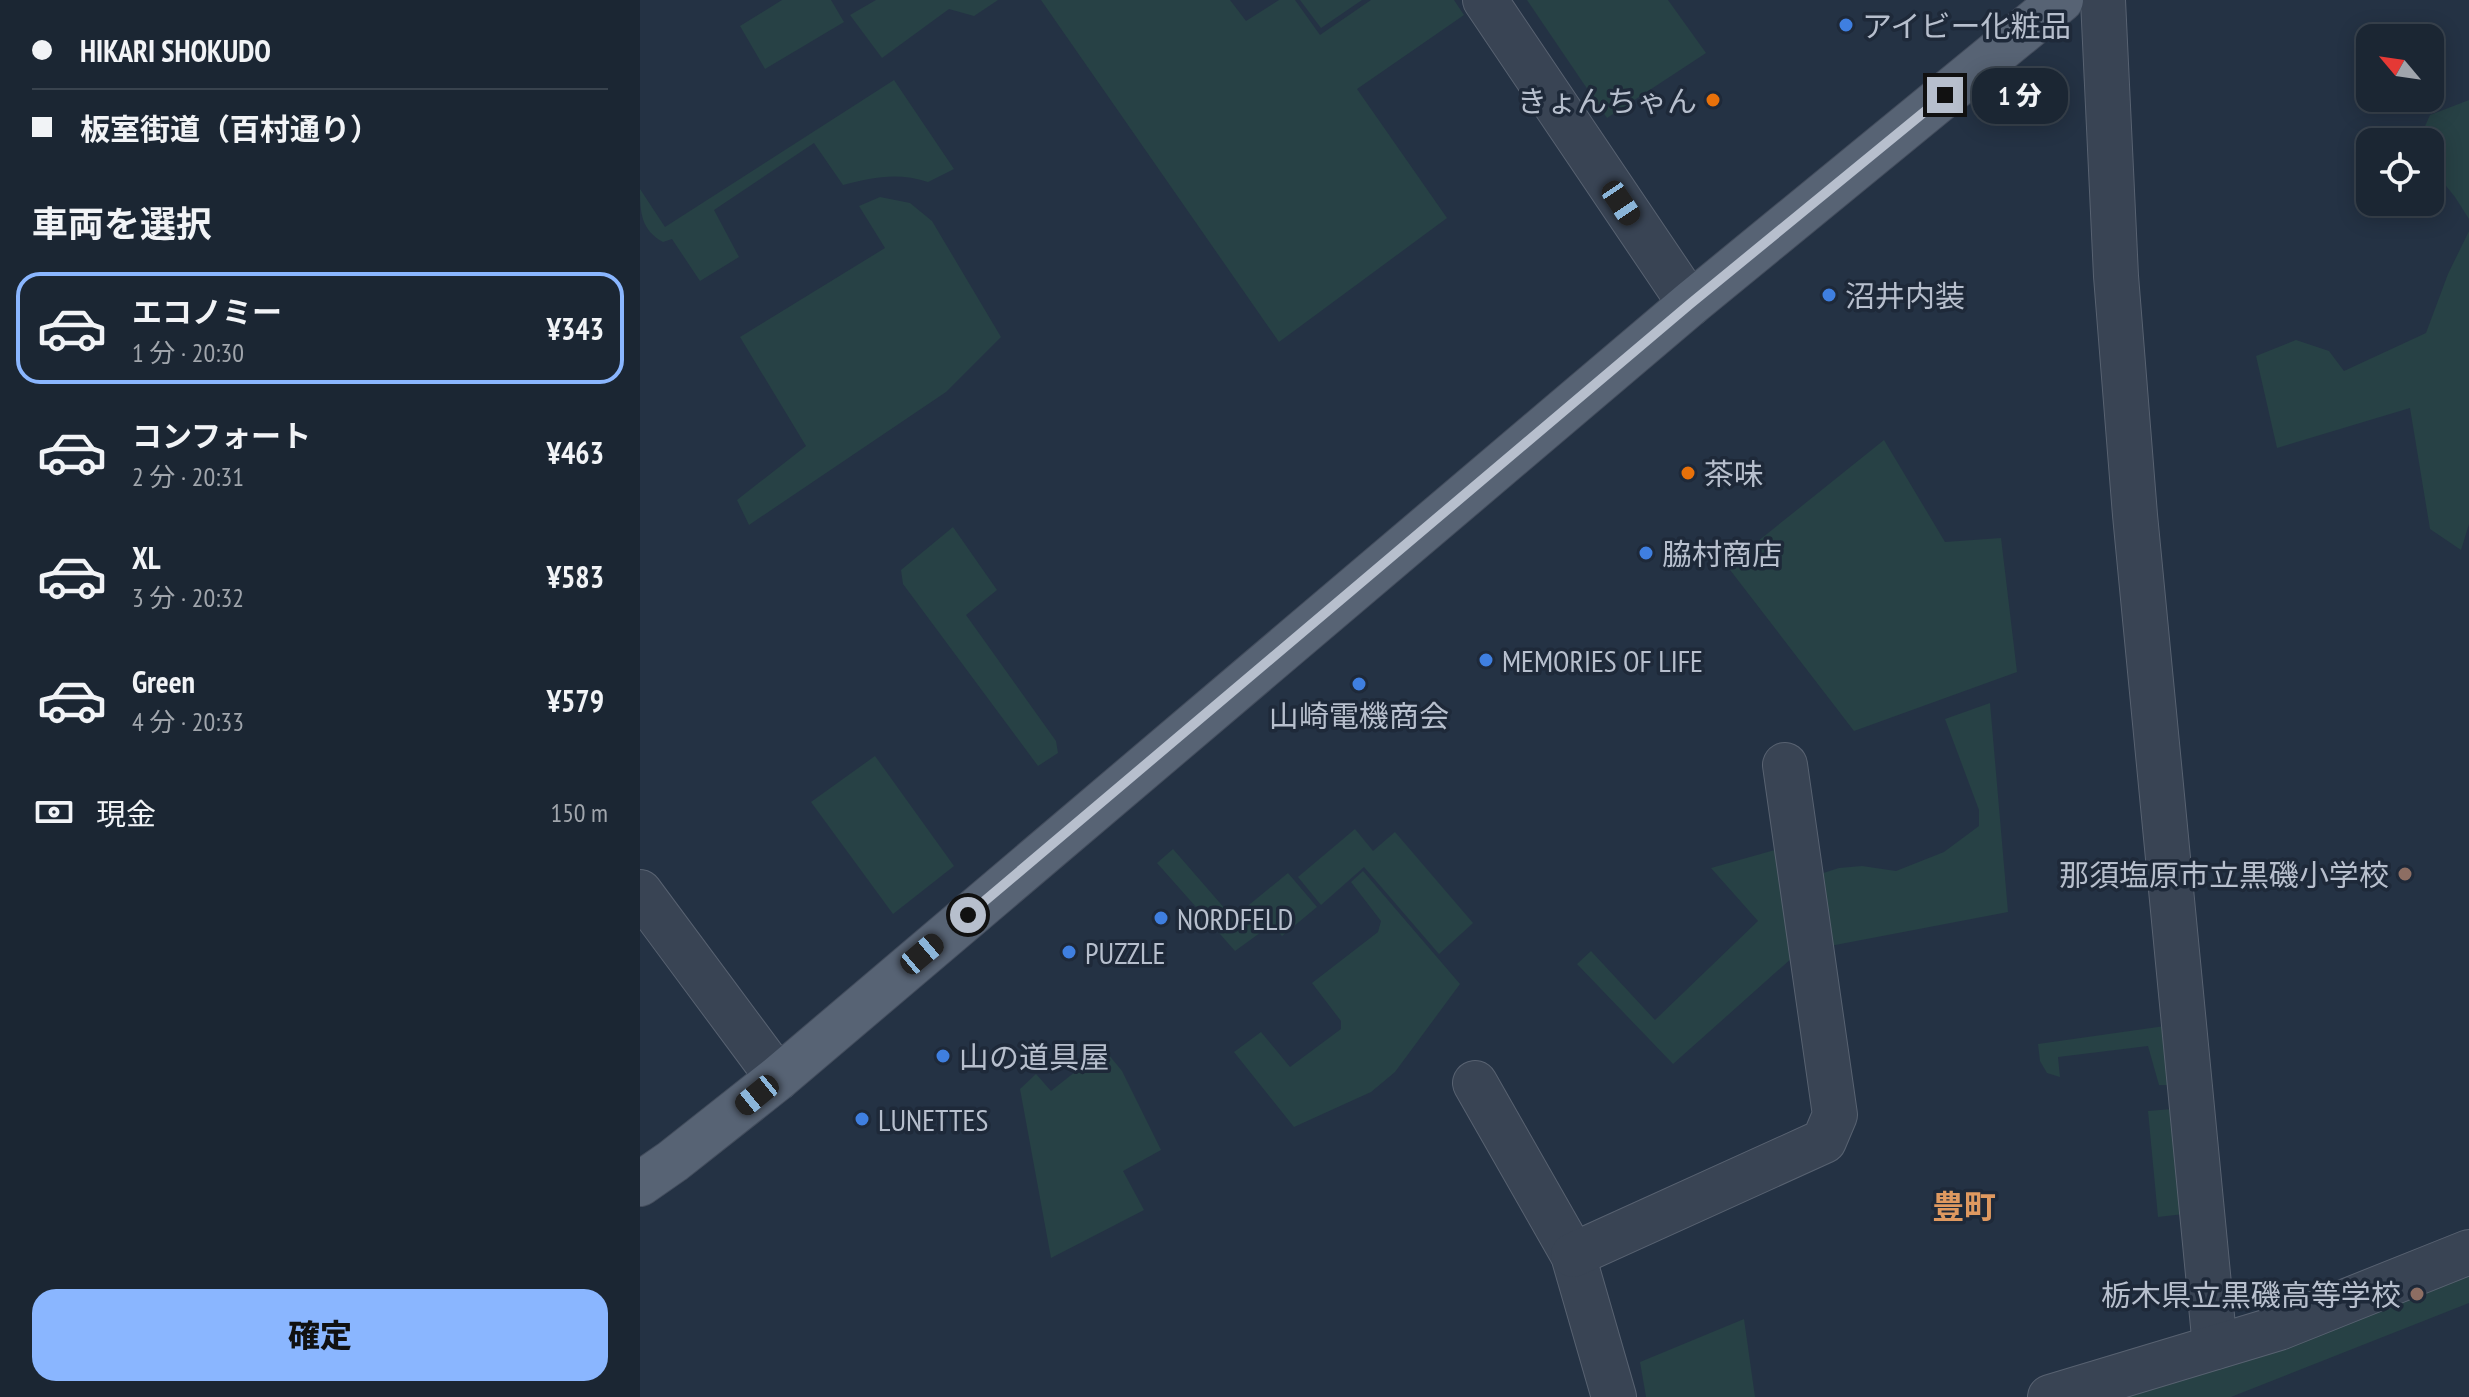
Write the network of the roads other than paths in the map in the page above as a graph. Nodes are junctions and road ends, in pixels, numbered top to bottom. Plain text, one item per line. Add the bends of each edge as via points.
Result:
1 (1485, 0) edge
2 (2061, 0) edge
3 (2103, 0) edge
4 (1690, 304) junction
5 (1785, 765) dead end
6 (640, 892) edge
7 (778, 1078) junction
8 (1475, 1083) dead end
9 (640, 1184) edge
10 (2469, 1252) edge
11 (1573, 1255) junction
12 (2215, 1347) junction
13 (1614, 1397) edge
14 (2050, 1397) edge

1 - 4 street
2 - 4 main road
3 - 12 street via 2116,276 2135,515
4 - 7 main road
5 - 11 street via 1835,1115 1824,1141
6 - 7 street
7 - 9 main road
8 - 11 street
10 - 12 street via 2279,1328
11 - 13 street
12 - 14 street

